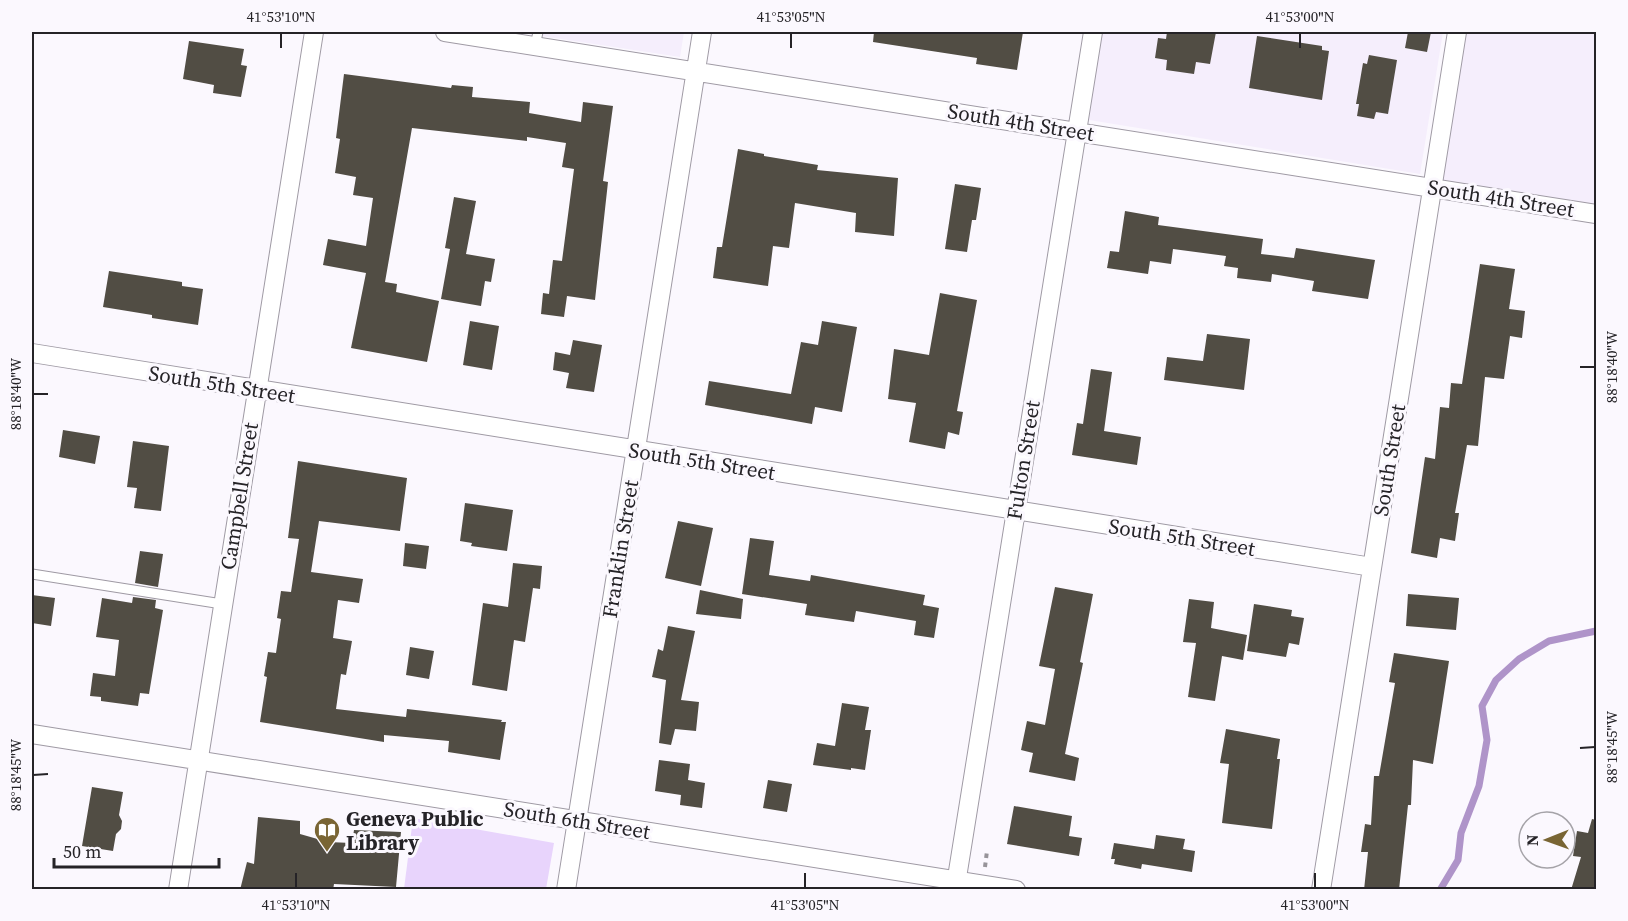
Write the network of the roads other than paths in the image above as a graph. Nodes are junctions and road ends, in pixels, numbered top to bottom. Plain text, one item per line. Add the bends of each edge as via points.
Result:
1 (314, 32) edge
2 (445, 32) edge
3 (702, 32) edge
4 (1093, 32) edge
5 (1458, 32) edge
6 (537, 39) edge
7 (696, 71) junction
8 (1077, 131) junction
9 (1433, 187) junction
10 (1596, 214) edge
11 (32, 353) edge
12 (256, 390) junction
13 (635, 451) junction
14 (1015, 511) junction
15 (1372, 567) junction
16 (32, 574) edge
17 (222, 604) junction
18 (32, 734) edge
19 (198, 760) junction
20 (577, 820) junction
21 (956, 885) edge
22 (178, 890) edge
23 (566, 890) edge
24 (1016, 890) edge
25 (1321, 890) edge

1 - 12 street, Campbell Street
2 - 6 street, South 4th Street
3 - 7 street, Franklin Street
4 - 8 street, Fulton Street
5 - 9 street, South Street
6 - 7 street, South 4th Street
7 - 8 street, South 4th Street
7 - 13 street, Franklin Street
8 - 9 street, South 4th Street
8 - 14 street, Fulton Street
9 - 10 street, South 4th Street
9 - 15 street, South Street
11 - 12 street, South 5th Street
12 - 13 street, South 5th Street
12 - 17 street, Campbell Street
13 - 14 street, South 5th Street
13 - 20 street, Franklin Street
14 - 15 street, South 5th Street
14 - 21 street, Fulton Street
15 - 25 street, South Street
16 - 17 lane
17 - 19 street, Campbell Street
18 - 19 street, South 6th Street
19 - 20 street, South 6th Street
19 - 22 street, Campbell Street
20 - 21 street, South 6th Street
20 - 23 street, Franklin Street
21 - 24 street, South 6th Street

